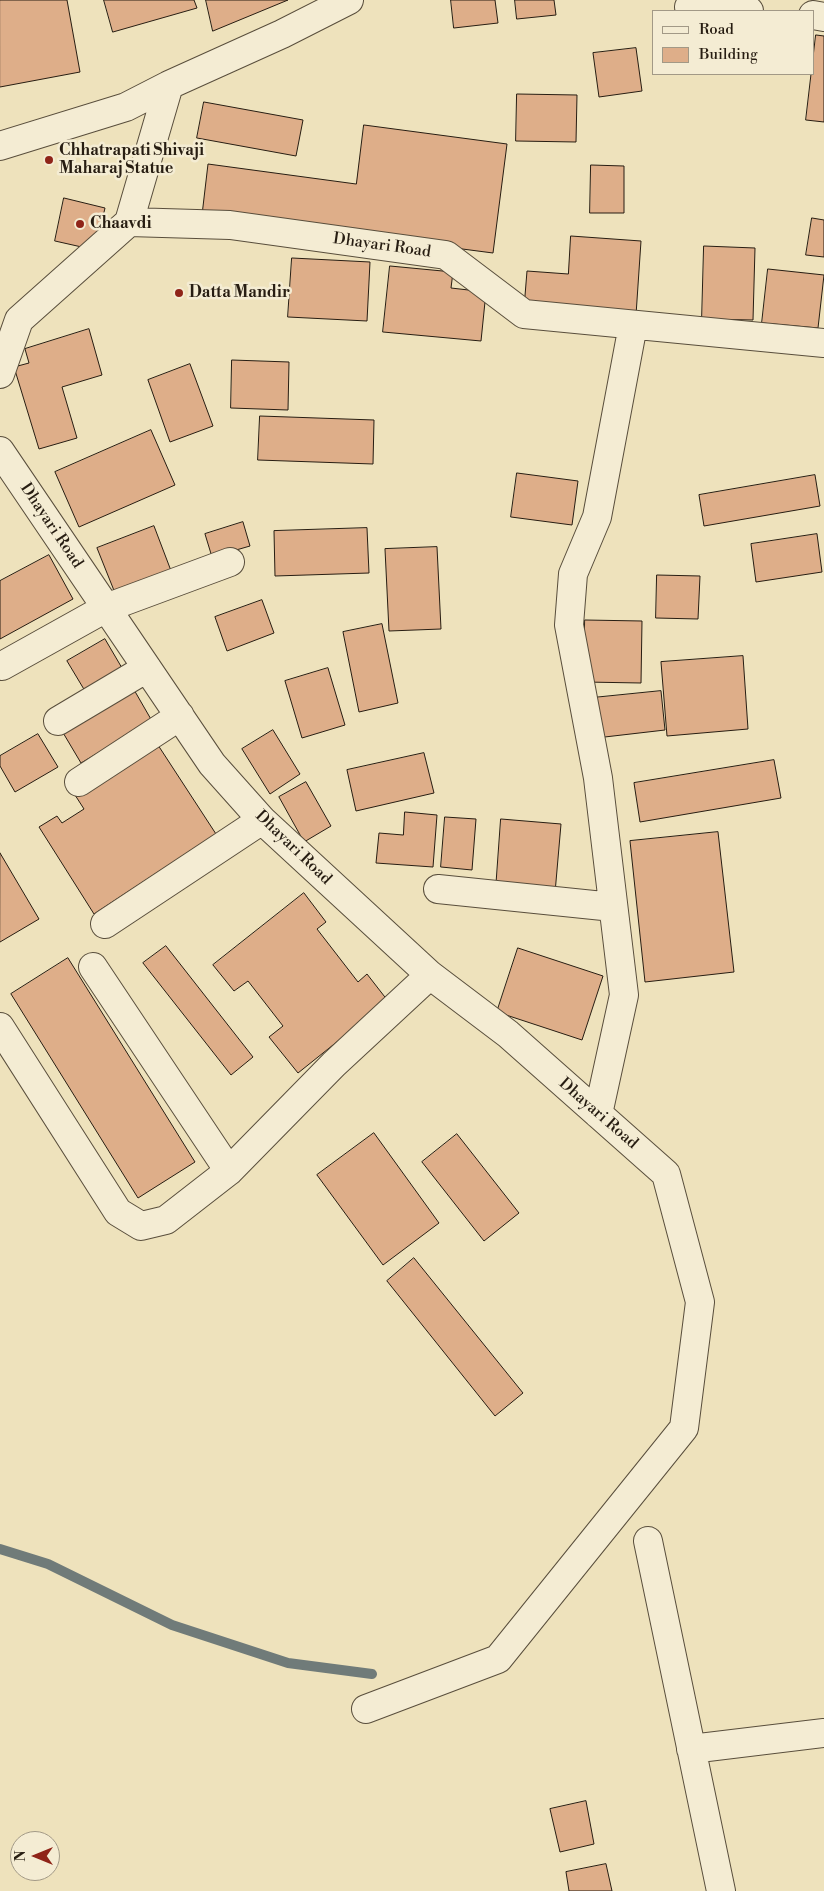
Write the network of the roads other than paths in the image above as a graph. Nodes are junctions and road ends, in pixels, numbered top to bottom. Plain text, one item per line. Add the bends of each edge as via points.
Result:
1 (349, 0) edge
2 (689, 7) dead end
3 (734, 10) edge
4 (169, 85) junction
5 (0, 146) edge
6 (129, 222) junction
7 (633, 325) junction
8 (824, 343) edge
9 (0, 374) edge
10 (0, 451) edge
11 (230, 562) dead end
12 (106, 608) junction
13 (2, 666) dead end
14 (147, 668) junction
15 (180, 716) junction
16 (58, 721) dead end
17 (79, 782) dead end
18 (262, 820) junction
19 (438, 889) dead end
20 (614, 907) junction
21 (105, 924) dead end
22 (93, 966) dead end
23 (430, 975) junction
24 (0, 1027) edge
25 (598, 1114) junction
26 (229, 1172) junction
27 (648, 1541) dead end
28 (366, 1709) dead end
29 (824, 1733) edge
30 (691, 1749) junction
31 (721, 1891) edge

1 - 4 street
2 - 3 street
4 - 5 street via 126,107
4 - 6 street
6 - 7 street, Dhayari Road via 230,225 446,255 524,314
6 - 9 street via 19,320
7 - 8 street, Dhayari Road
7 - 20 street via 597,517 573,574 569,625 598,778
10 - 12 street, Dhayari Road
11 - 12 street
12 - 13 street
12 - 14 street, Dhayari Road
14 - 15 street, Dhayari Road
14 - 16 street
15 - 17 street
15 - 18 street, Dhayari Road via 212,764
18 - 21 street
18 - 23 street, Dhayari Road
19 - 20 street
20 - 25 street via 624,994
22 - 26 street
23 - 25 street, Dhayari Road via 508,1034
23 - 26 street via 334,1064
24 - 26 street via 118,1212 141,1226 166,1220
25 - 28 street, Dhayari Road via 666,1174 700,1302 684,1428 498,1659
27 - 30 street
29 - 30 street
30 - 31 street

